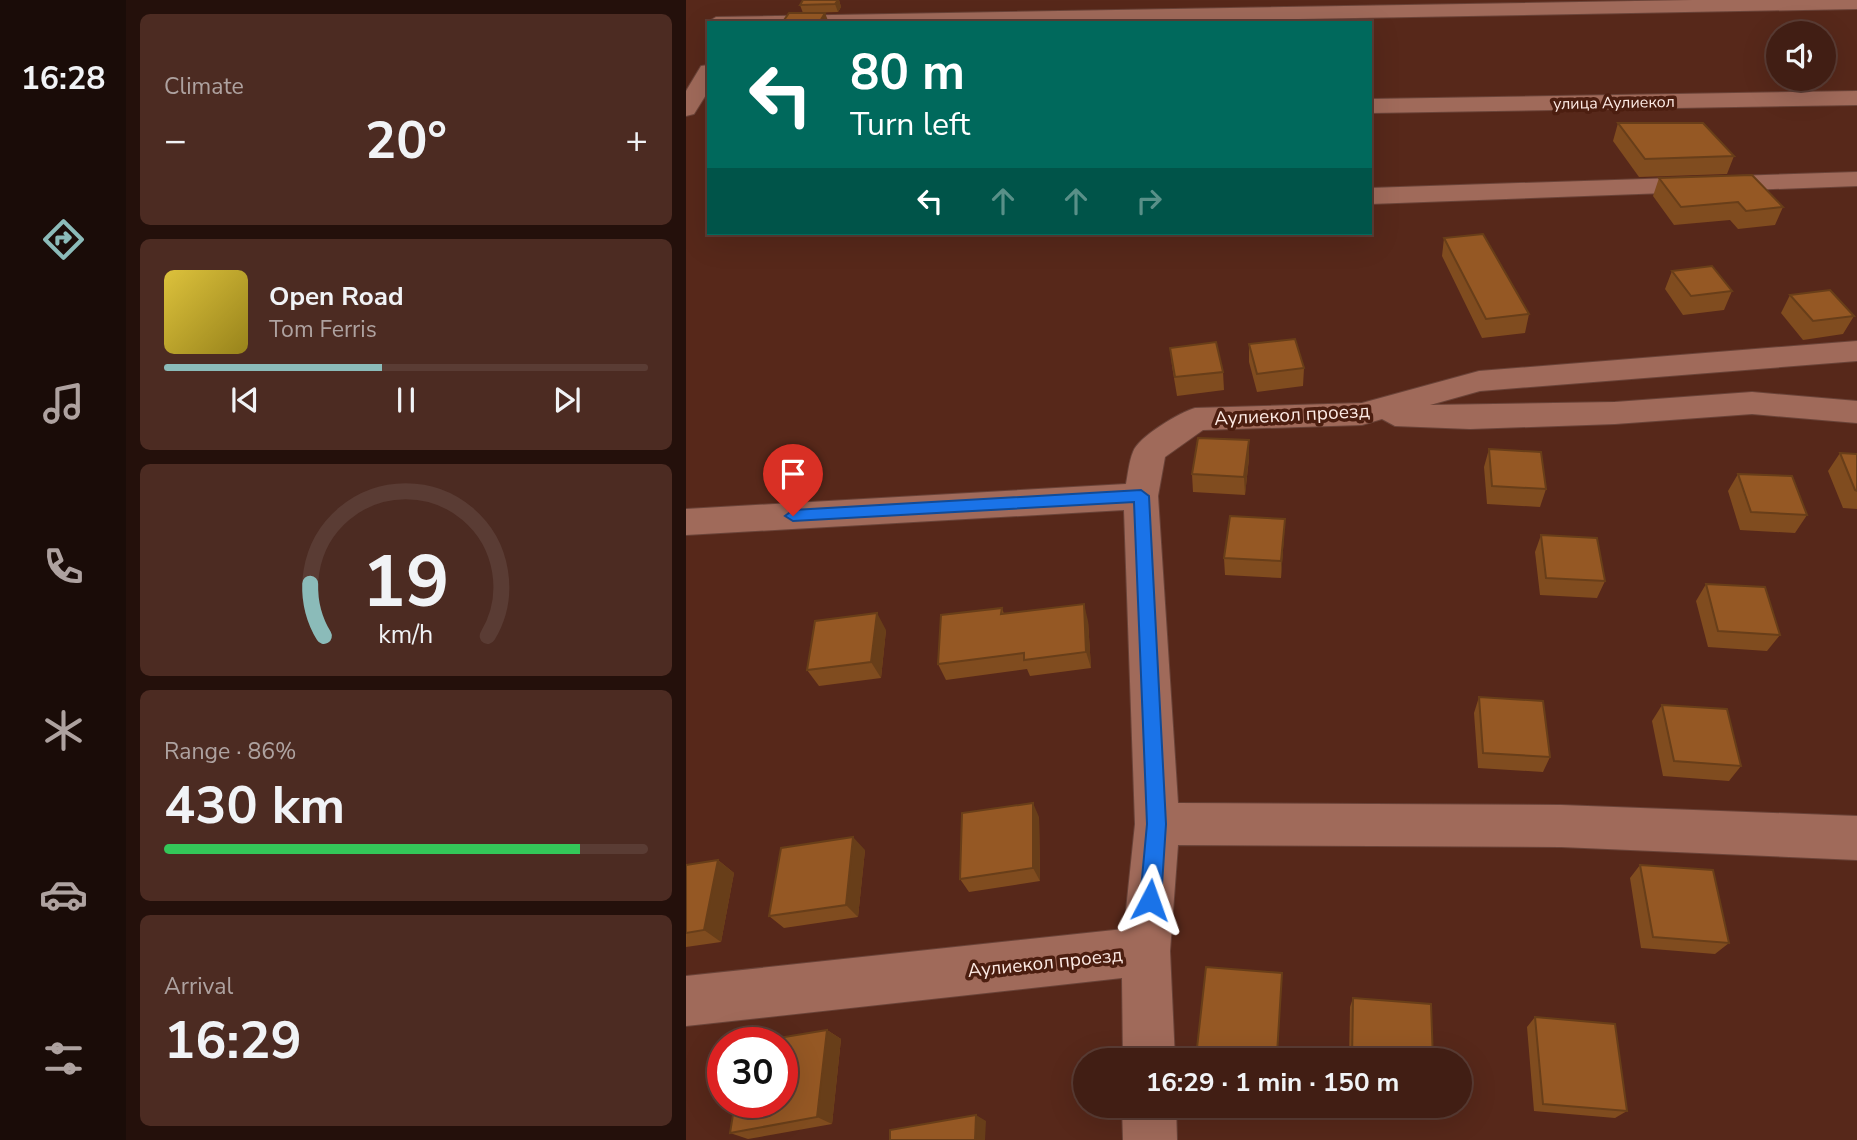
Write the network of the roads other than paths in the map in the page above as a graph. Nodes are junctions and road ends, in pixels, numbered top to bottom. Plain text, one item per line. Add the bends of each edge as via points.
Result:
1 (1857, 3) edge
2 (850, 21) edge
3 (707, 74) edge
4 (1857, 98) edge
5 (1372, 106) edge
6 (686, 109) edge
7 (707, 117) edge
8 (686, 118) edge
9 (1857, 179) edge
10 (1372, 196) edge
11 (1857, 351) edge
12 (1857, 412) edge
13 (1362, 414) junction
14 (1141, 496) junction
15 (686, 522) edge
16 (1157, 824) junction
17 (1857, 838) edge
18 (1146, 951) junction
19 (686, 1001) edge
20 (1149, 1048) edge
21 (1149, 1118) edge
22 (1150, 1140) edge

1 - 2 street
3 - 6 street
4 - 5 street, улица Аулиекол
7 - 8 street
9 - 10 street
11 - 13 street, Аулиекол проезд via 1479,381
12 - 13 street via 1752,402 1470,418
13 - 14 street, Аулиекол проезд via 1195,419 1149,452
14 - 15 street
14 - 16 street, Аулиекол проезд
16 - 17 street via 1561,827
16 - 18 street, Аулиекол проезд
18 - 19 street, Аулиекол проезд
18 - 20 street
21 - 22 street

